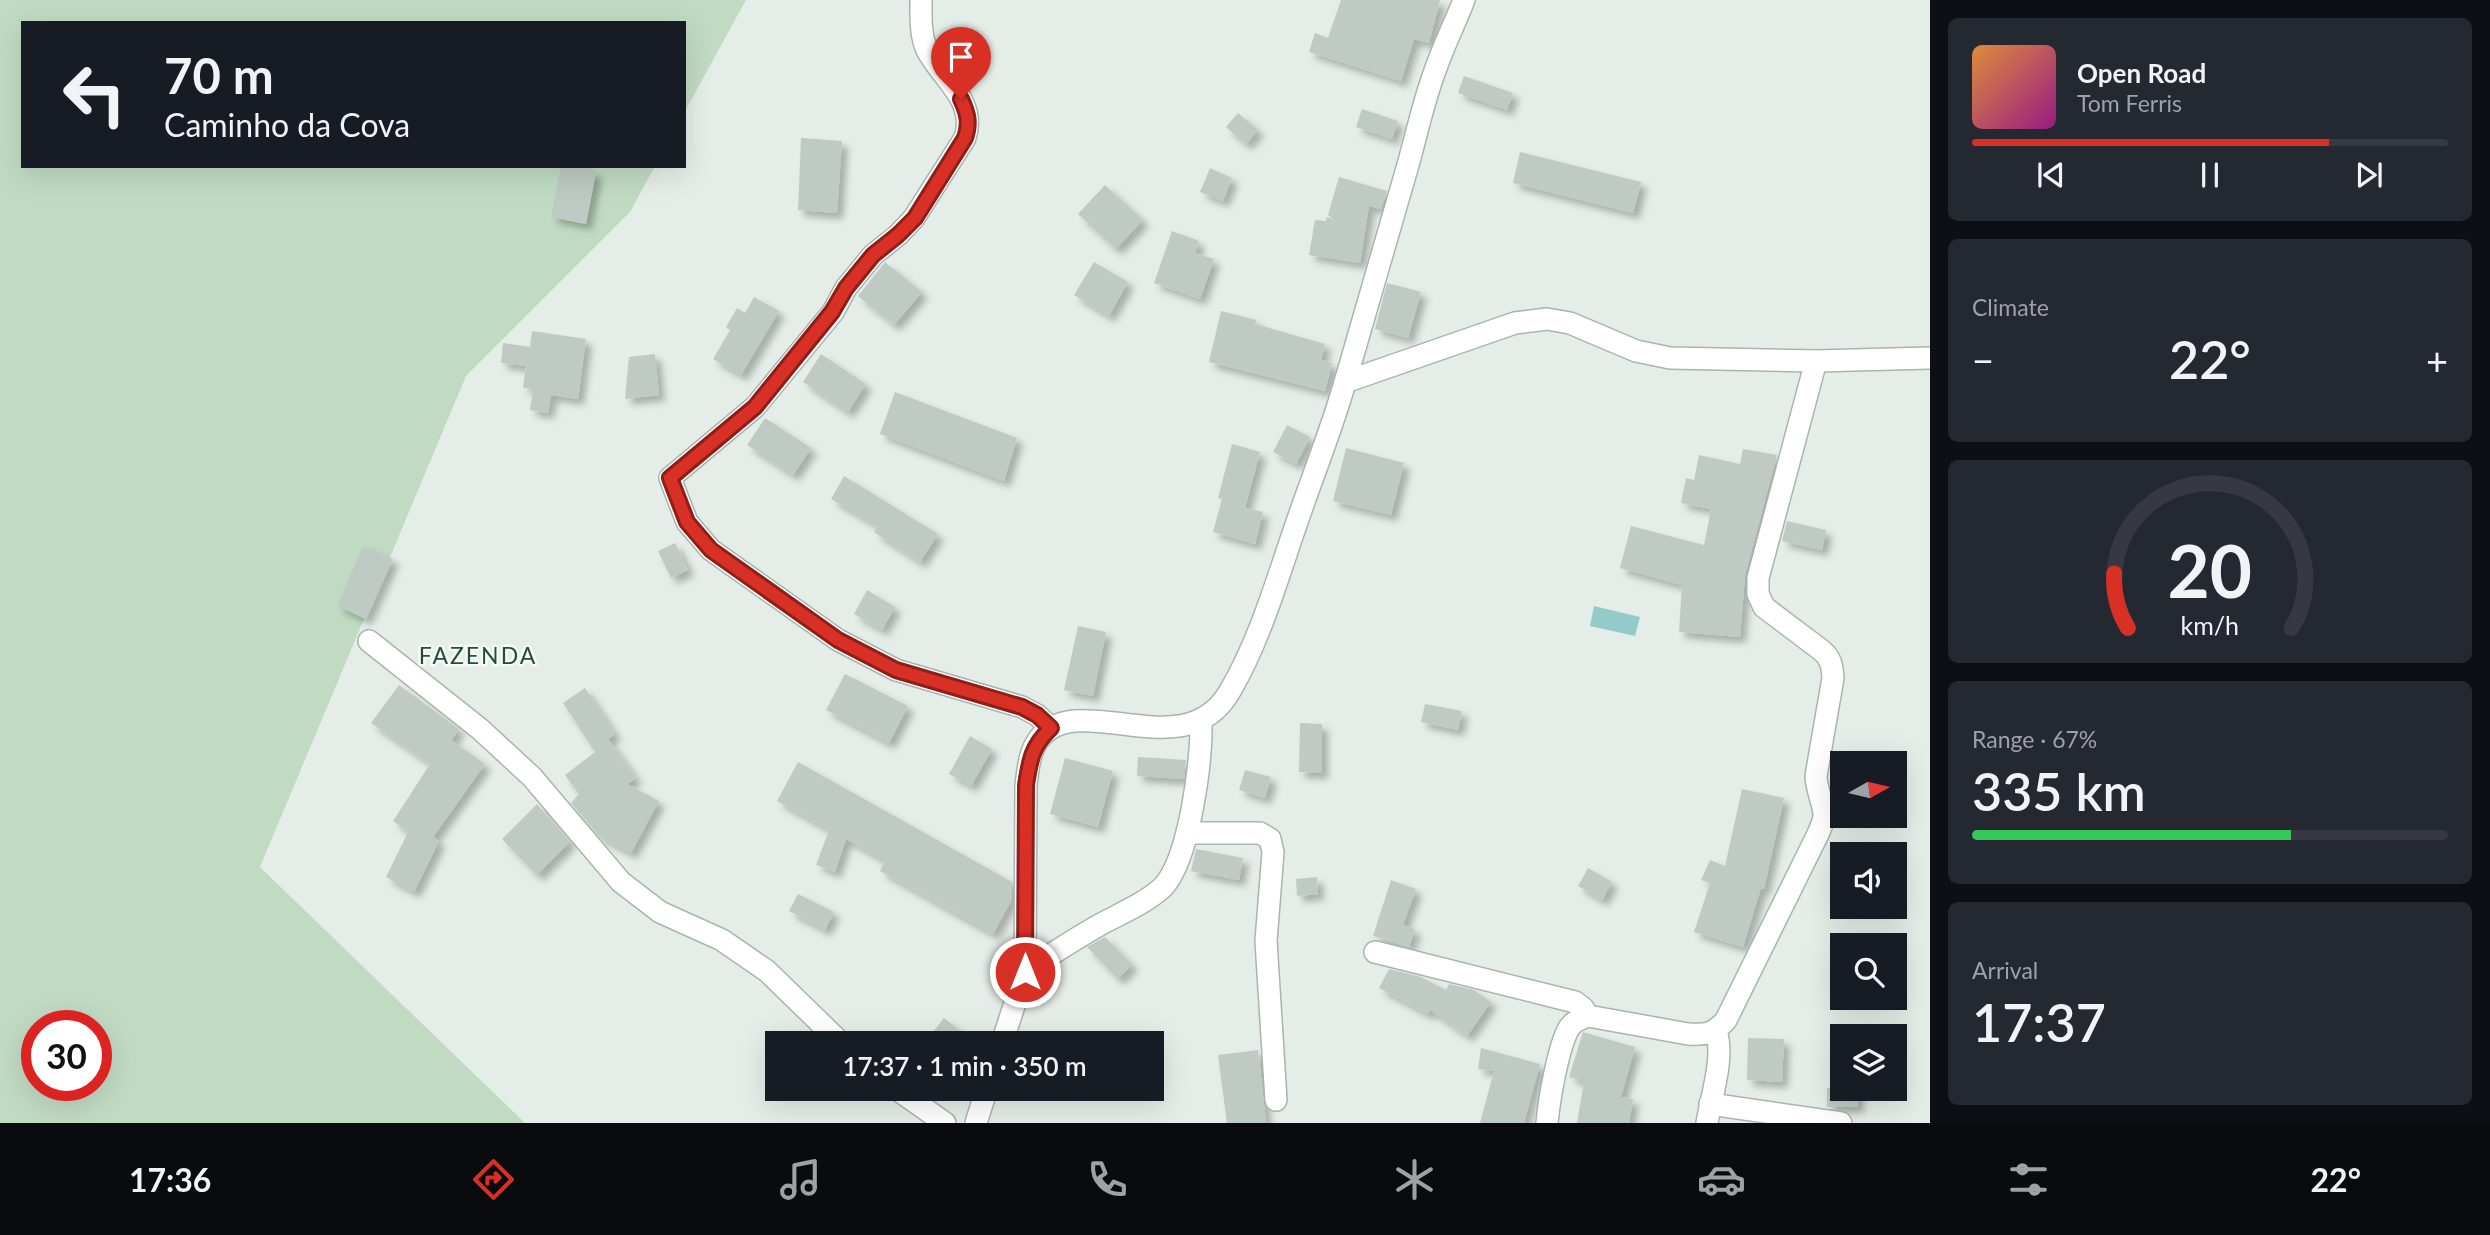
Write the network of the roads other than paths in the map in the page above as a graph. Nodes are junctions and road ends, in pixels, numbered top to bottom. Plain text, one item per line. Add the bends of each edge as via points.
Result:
1 (921, 0) edge
2 (1464, 0) edge
3 (1930, 358) edge
4 (1816, 361) junction
5 (1345, 382) junction
6 (369, 641) dead end
7 (1201, 720) junction
8 (1051, 728) junction
9 (1187, 833) junction
10 (1375, 952) dead end
11 (1025, 972) junction
12 (1588, 1016) junction
13 (829, 1031) edge
14 (1006, 1031) edge
15 (1716, 1032) junction
16 (1276, 1100) dead end
17 (914, 1101) edge
18 (983, 1101) edge
19 (1709, 1114) edge
20 (945, 1123) edge
21 (976, 1123) edge
22 (1547, 1123) edge
23 (1841, 1123) edge

1 - 8 street via 926,48 968,113 965,138 915,218 873,255 755,407 670,478 687,522 711,550 838,640 896,670 1022,707
2 - 5 street via 1435,70
3 - 4 street
4 - 5 street via 1670,358 1636,351 1570,323 1546,319 1515,323
4 - 15 street via 1758,578 1758,594 1764,607 1821,650 1832,665 1816,776 1824,818 1726,1020
5 - 7 street via 1240,673 1224,701
6 - 13 street via 480,729 532,777 621,882 660,912 722,940 767,971
7 - 8 street via 1155,728 1068,722
7 - 9 street via 1202,745
8 - 11 street via 1038,740 1026,785
9 - 11 street via 1176,867 1163,887
9 - 16 street via 1260,833 1270,839 1273,852 1266,941
10 - 12 street via 1575,1002
11 - 14 street
12 - 15 street via 1688,1034
12 - 22 street via 1569,1029
15 - 19 street via 1720,1052
17 - 20 street
18 - 21 street
19 - 23 street

